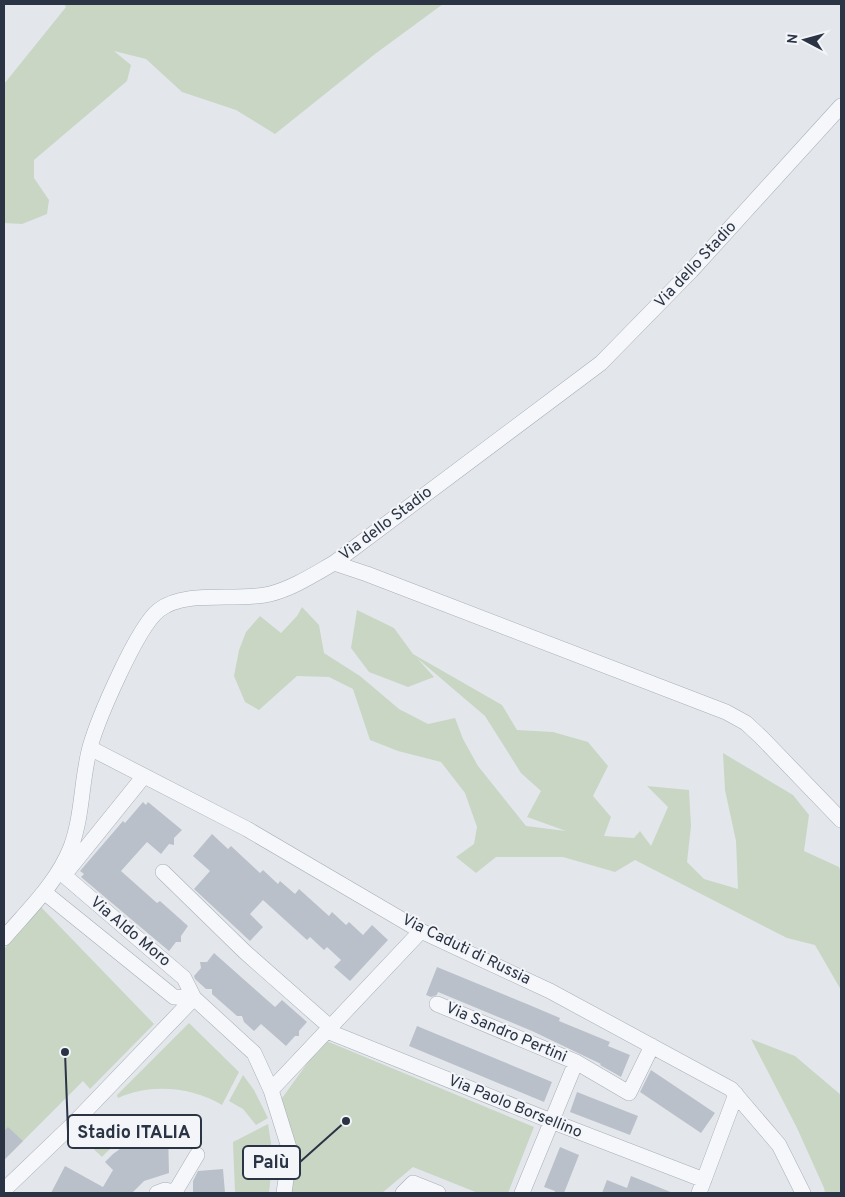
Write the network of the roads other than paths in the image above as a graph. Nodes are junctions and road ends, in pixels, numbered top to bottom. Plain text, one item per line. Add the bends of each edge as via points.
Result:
1 (841, 106) edge
2 (334, 563) junction
3 (90, 748) junction
4 (144, 776) junction
5 (841, 820) edge
6 (59, 871) junction
7 (164, 872) dead end
8 (44, 892) junction
9 (421, 931) junction
10 (4, 938) edge
11 (194, 998) junction
12 (437, 1004) dead end
13 (329, 1029) junction
14 (652, 1046) junction
15 (576, 1062) junction
16 (271, 1090) junction
17 (736, 1094) junction
18 (551, 1121) junction
19 (197, 1155) dead end
20 (702, 1187) edge
21 (4, 1190) edge
22 (410, 1190) edge
23 (176, 1192) edge
24 (157, 1193) edge
25 (284, 1193) edge
26 (438, 1193) edge
27 (522, 1193) edge
28 (803, 1193) edge

1 - 2 street, Via dello Stadio via 691,271 601,363
2 - 3 street, Via dello Stadio via 293,586 269,594 245,598 184,599 160,609 146,623 122,670
2 - 5 street via 726,712 752,728
3 - 4 street, Via Caduti di Russia
3 - 6 street, Via dello Stadio via 79,821
4 - 6 street via 69,869
4 - 9 street, Via Caduti di Russia via 247,829
6 - 8 street, Via dello Stadio
6 - 11 street, Via Aldo Moro via 184,978
7 - 13 street, Via Paolo Borsellino
8 - 10 street, Via dello Stadio
8 - 11 street, Via Aldo Moro via 174,997
9 - 13 street
9 - 14 street, Via Caduti di Russia via 550,990
11 - 16 street, Via Aldo Moro via 254,1053
11 - 21 street via 74,1123
12 - 15 street, Via Sandro Pertini
13 - 16 street
13 - 18 street, Via Paolo Borsellino
14 - 15 street, Via Sandro Pertini via 629,1093
14 - 17 street, Via Caduti di Russia
15 - 18 street, Via Sandro Pertini
16 - 25 street, Via Aldo Moro via 290,1151
17 - 20 street
17 - 28 street, Via Caduti di Russia via 780,1145
18 - 20 street, Via Paolo Borsellino
18 - 27 street, Via Sandro Pertini
19 - 23 street
22 - 26 street
23 - 24 street via 165,1190

